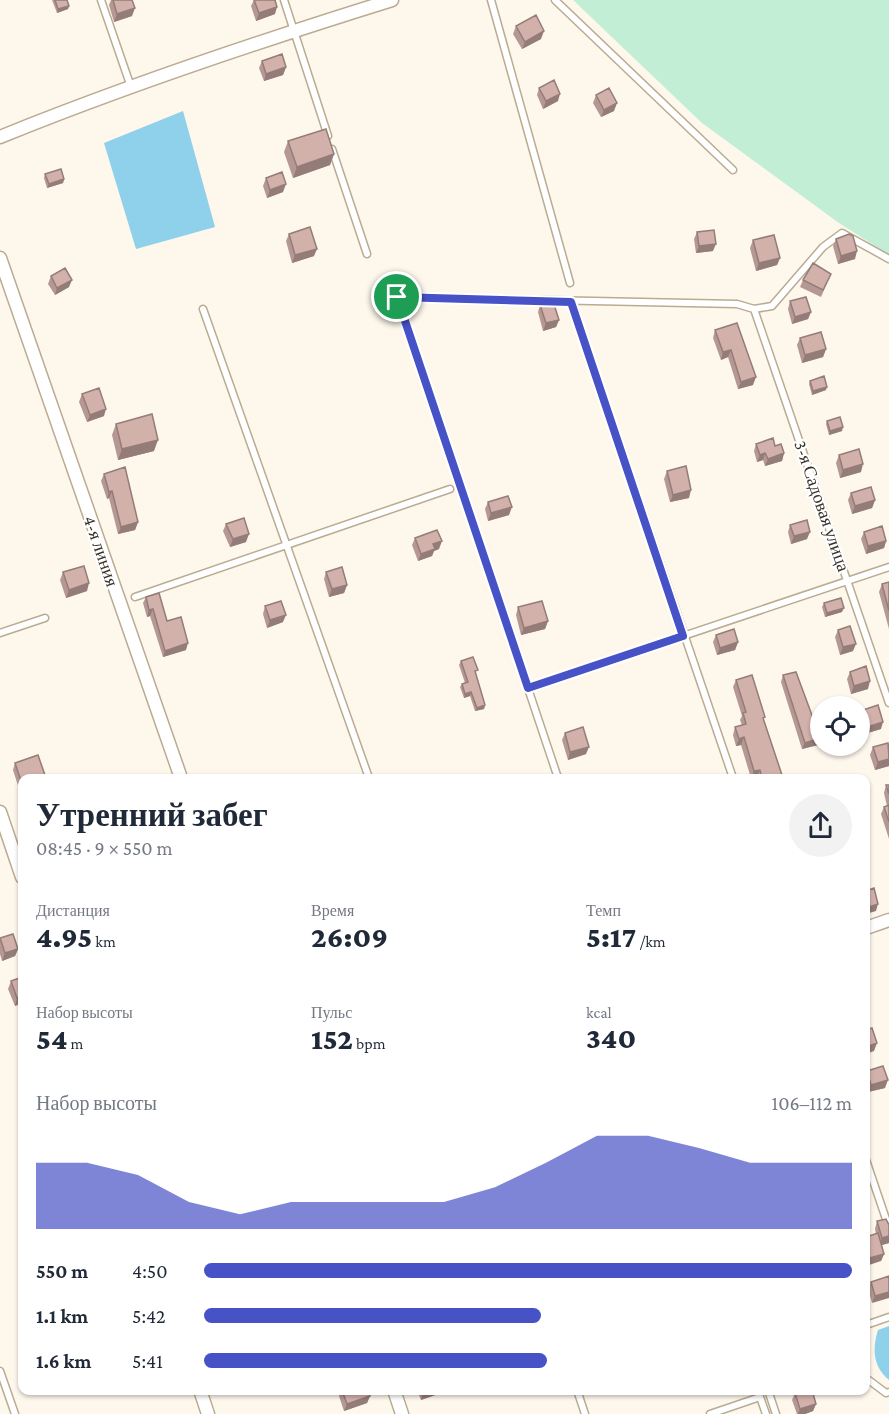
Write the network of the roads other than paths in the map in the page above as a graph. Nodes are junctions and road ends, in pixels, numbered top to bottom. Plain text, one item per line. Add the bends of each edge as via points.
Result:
1 (101, 0) edge
2 (284, 0) edge
3 (392, 0) edge
4 (491, 0) edge
5 (555, 0) edge
6 (293, 31) junction
7 (131, 87) junction
8 (0, 137) edge
9 (733, 170) dead end
10 (367, 254) dead end
11 (0, 258) edge
12 (889, 259) edge
13 (570, 283) dead end
14 (571, 302) junction
15 (203, 309) dead end
16 (754, 309) junction
17 (450, 489) dead end
18 (289, 546) junction
19 (889, 567) edge
20 (848, 581) junction
21 (135, 597) dead end
22 (45, 618) dead end
23 (0, 633) edge
24 (683, 636) junction
25 (528, 688) junction
26 (889, 703) edge
27 (180, 774) edge
28 (368, 774) edge
29 (557, 774) edge
30 (732, 774) edge
31 (0, 813) edge
32 (18, 866) edge
33 (889, 920) edge
34 (870, 927) edge
35 (870, 1172) edge
36 (889, 1228) edge
37 (889, 1317) edge
38 (870, 1324) edge
39 (0, 1371) edge
40 (870, 1381) edge
41 (889, 1392) edge
42 (202, 1395) edge
43 (396, 1395) edge
44 (579, 1395) edge
45 (770, 1395) edge
46 (15, 1414) edge
47 (208, 1414) edge
48 (402, 1414) edge
49 (585, 1414) edge
50 (710, 1414) edge
51 (766, 1414) edge
52 (776, 1414) edge

1 - 7 lane
2 - 6 lane
3 - 6 street
4 - 13 lane
5 - 9 lane
6 - 7 street
6 - 10 lane
7 - 8 street
11 - 27 street, 4-я линия
12 - 16 lane via 842,233 823,247 772,306
14 - 16 lane via 737,304
14 - 24 lane
14 - 25 lane via 397,297
15 - 18 lane
16 - 20 lane, 3-я Садовая улица
17 - 18 lane
18 - 21 lane
18 - 28 lane
19 - 20 lane
20 - 24 lane
20 - 26 lane, 3-я Садовая улица
22 - 23 lane
24 - 25 lane
24 - 30 lane
25 - 29 lane
31 - 32 street
33 - 34 street
35 - 36 lane
37 - 38 lane
39 - 46 lane
40 - 41 lane
42 - 47 street
43 - 48 street
44 - 49 lane
45 - 52 lane
50 - 51 lane via 760,1397

